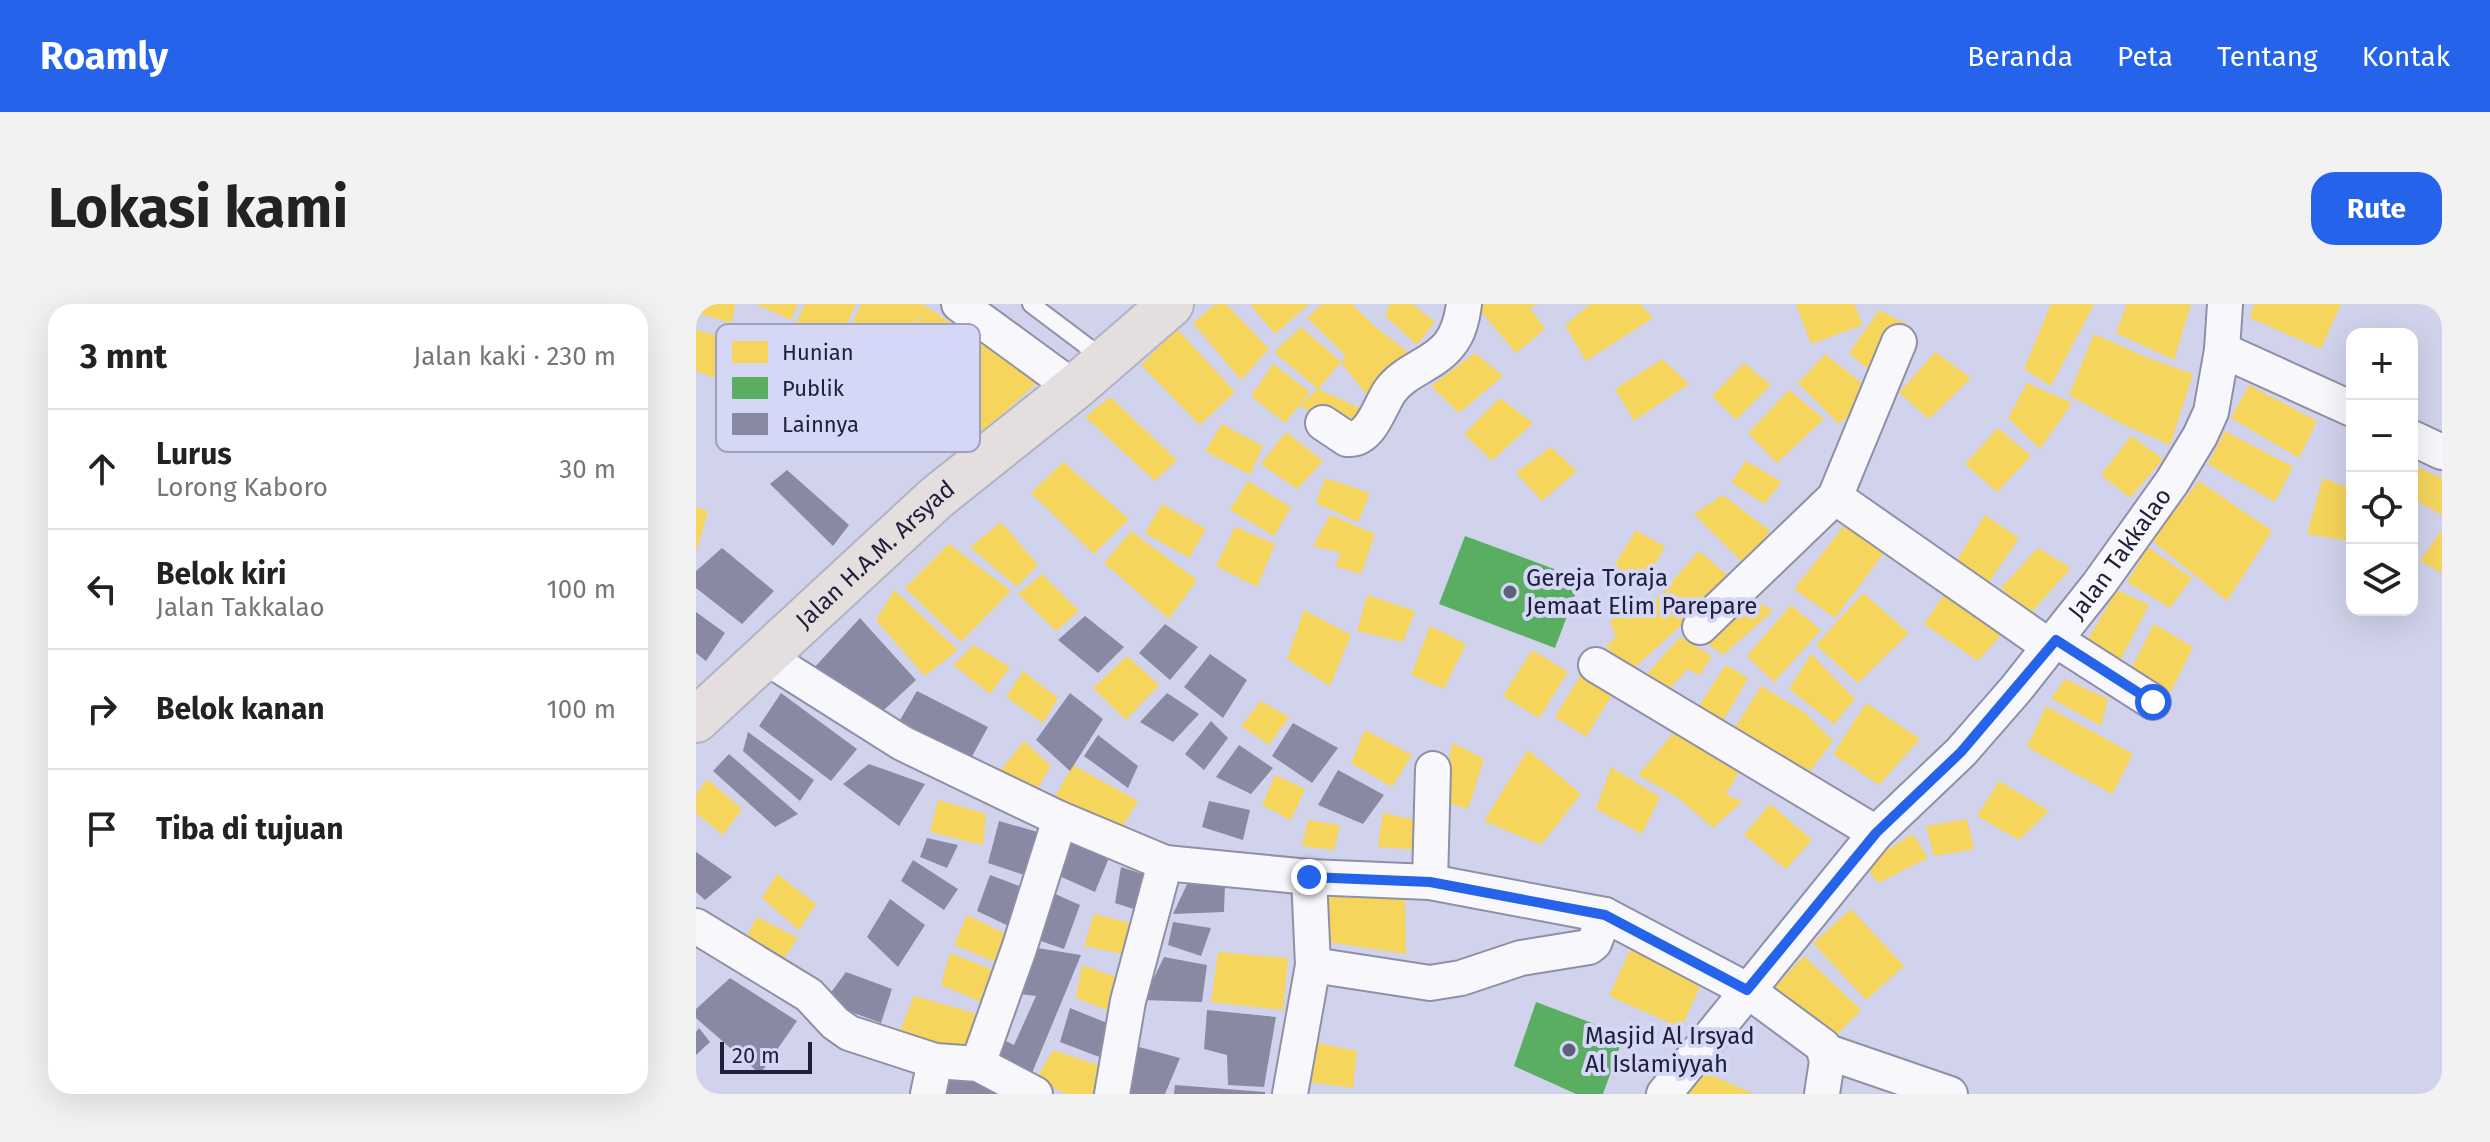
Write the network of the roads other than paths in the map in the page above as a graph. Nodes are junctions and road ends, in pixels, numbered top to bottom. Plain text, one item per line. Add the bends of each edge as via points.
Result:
1 (959, 304) edge
2 (1031, 304) edge
3 (1171, 304) edge
4 (1464, 304) edge
5 (2225, 304) edge
6 (1899, 342) dead end
7 (2222, 350) junction
8 (1090, 374) junction
9 (2346, 406) edge
10 (1323, 423) dead end
11 (2418, 441) edge
12 (2442, 452) edge
13 (1835, 497) junction
14 (1700, 627) dead end
15 (2053, 643) junction
16 (766, 657) junction
17 (1596, 665) dead end
18 (2153, 702) dead end
19 (696, 720) edge
20 (1433, 769) dead end
21 (1060, 819) junction
22 (1876, 833) junction
23 (1165, 863) junction
24 (1309, 877) junction
25 (1430, 882) junction
26 (1605, 915) junction
27 (696, 926) edge
28 (1313, 965) junction
29 (1747, 990) junction
30 (1825, 1051) junction
31 (978, 1064) junction
32 (931, 1078) edge
33 (1035, 1094) edge
34 (1112, 1094) edge
35 (1290, 1094) edge
36 (1664, 1094) edge
37 (1822, 1094) edge
38 (1950, 1094) edge

1 - 8 street
2 - 8 lane
3 - 8 highway, Jalan H.A.M. Arsyad
4 - 10 street via 1460,327 1449,345 1401,379 1367,431 1347,439
5 - 7 street, Jalan Takkalao
6 - 13 street
7 - 9 street
7 - 15 street, Jalan Takkalao via 2211,412 2200,436
8 - 16 highway, Jalan H.A.M. Arsyad via 936,498
11 - 12 street
13 - 14 street
13 - 15 street
15 - 18 street
15 - 22 street, Jalan Takkalao via 1961,752
16 - 19 highway, Jalan H.A.M. Arsyad
16 - 21 street via 902,743
17 - 22 street
20 - 25 street
21 - 23 street
21 - 31 street
22 - 29 street, Jalan Takkalao
23 - 24 street
23 - 34 street via 1128,1001
24 - 25 street
24 - 28 street
25 - 26 street
26 - 28 street via 1589,947 1521,958 1461,978 1430,983
26 - 29 street
27 - 32 street via 809,995 849,1033
28 - 35 street
29 - 30 street
29 - 36 street, Jalan Takkalao
30 - 37 street
30 - 38 street
31 - 32 street
31 - 33 street

